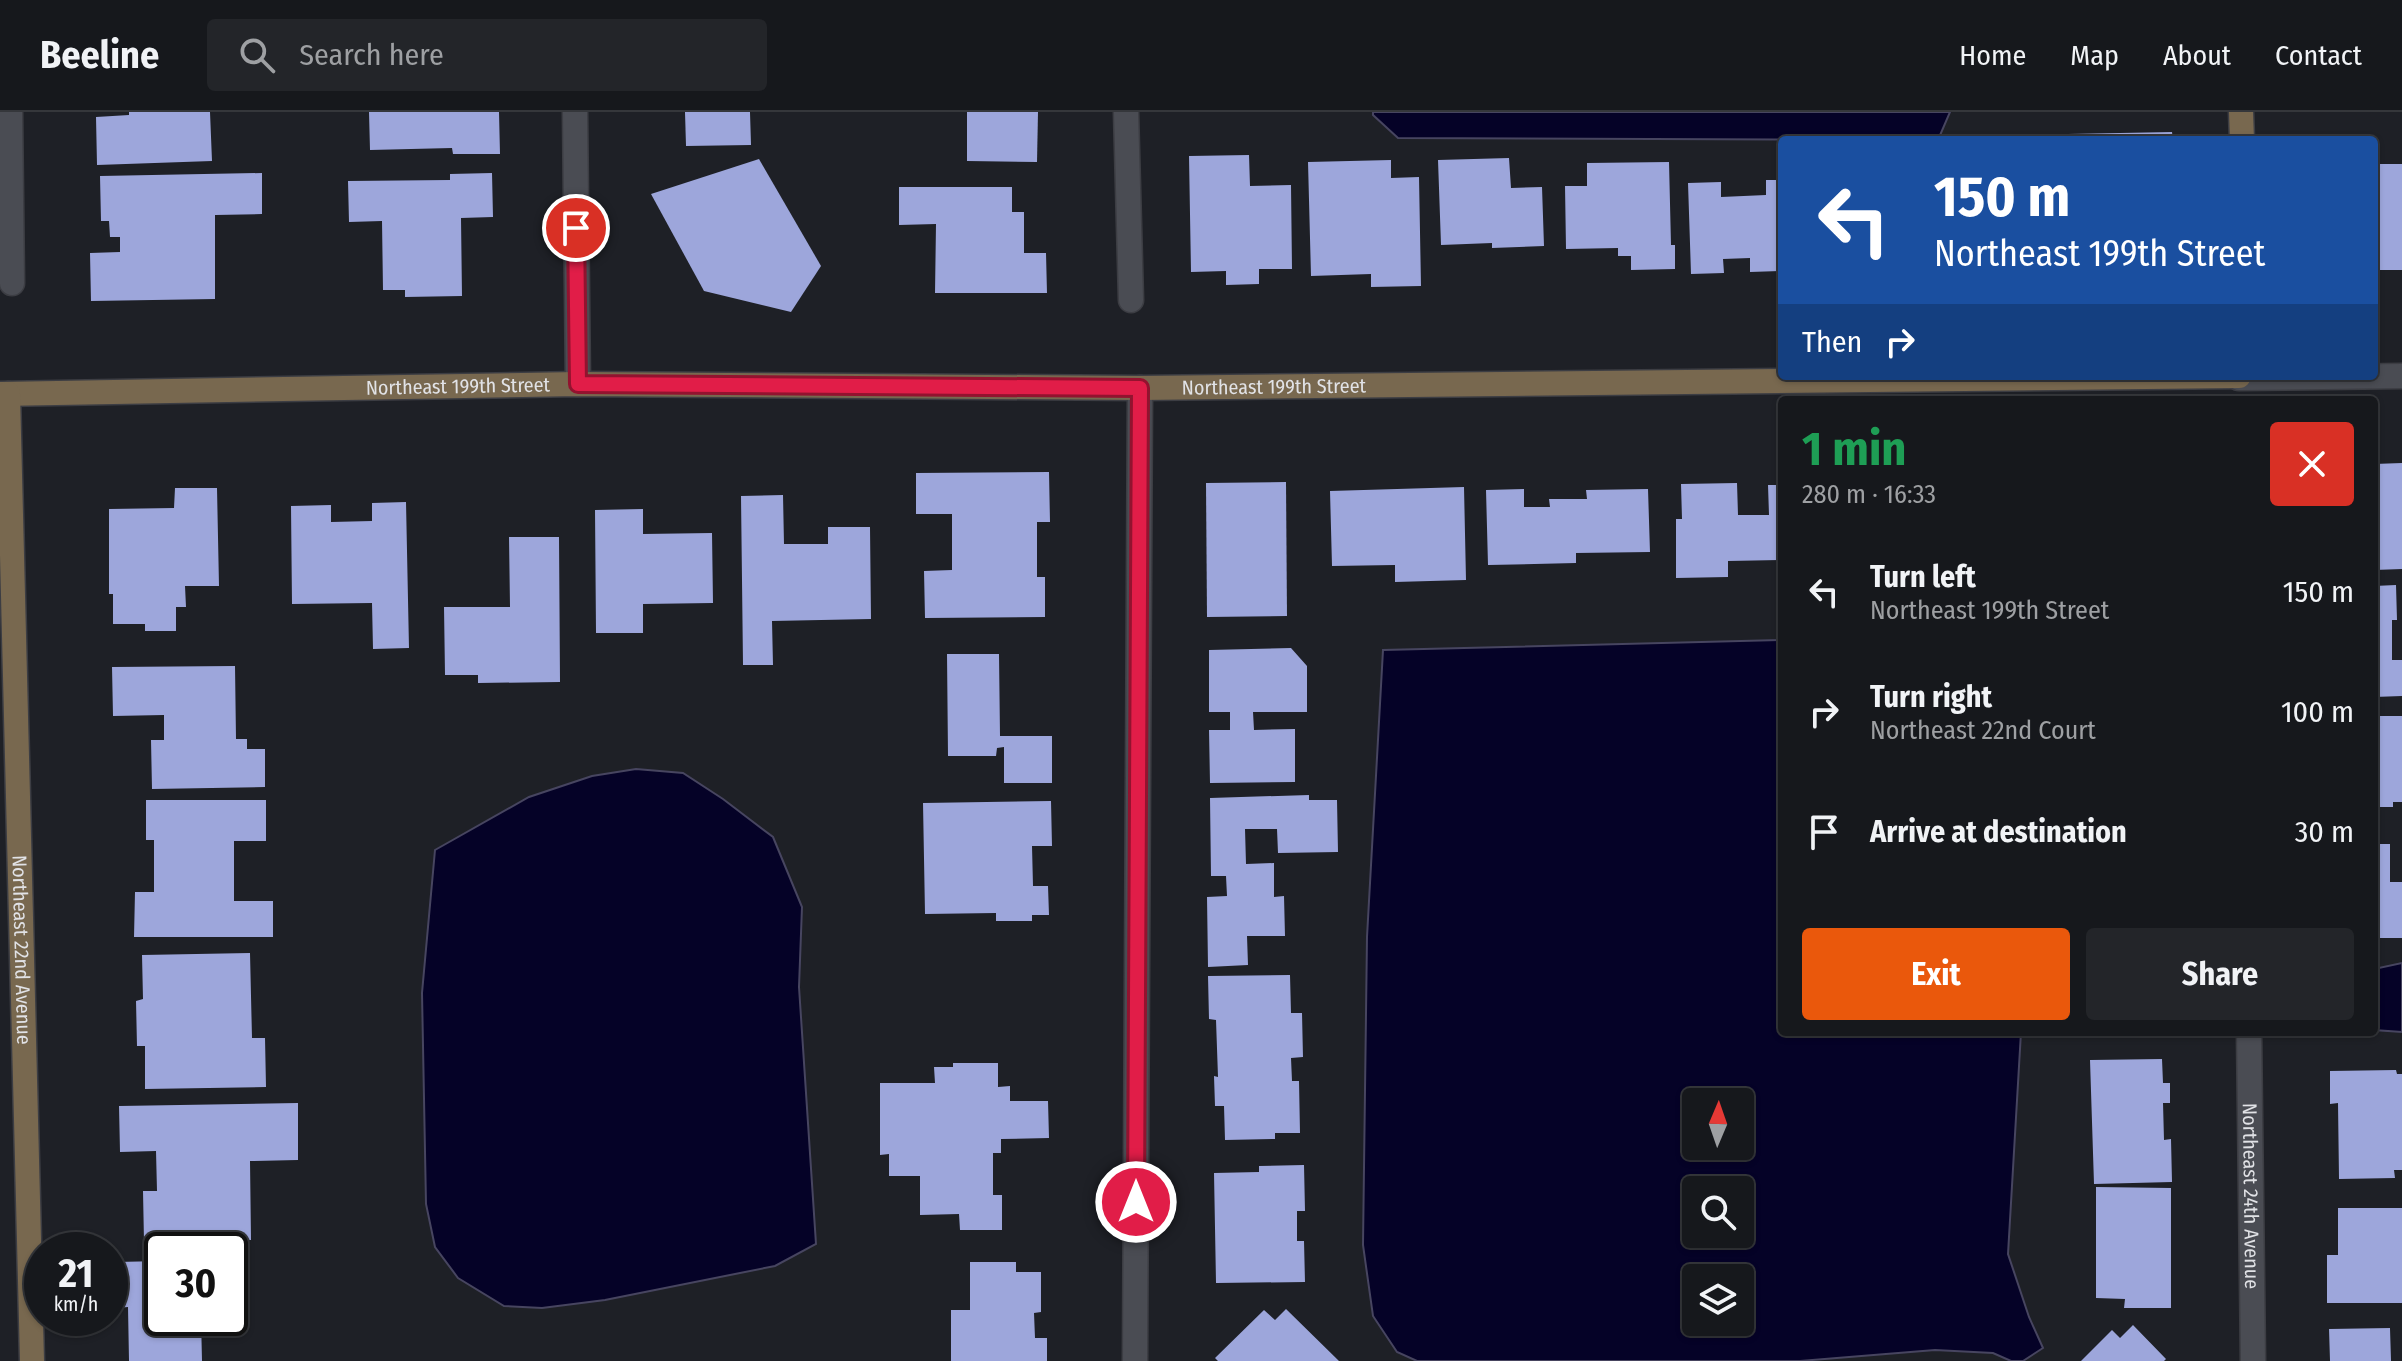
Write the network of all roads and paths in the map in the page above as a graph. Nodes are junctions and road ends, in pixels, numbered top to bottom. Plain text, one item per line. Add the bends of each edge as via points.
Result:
1 (10, 112) edge
2 (575, 112) edge
3 (1126, 112) edge
4 (2241, 112) edge
5 (2242, 136) edge
6 (12, 283) dead end
7 (1131, 300) dead end
8 (2378, 376) edge
9 (2402, 376) edge
10 (1939, 380) edge
11 (578, 384) junction
12 (1140, 388) junction
13 (4, 394) edge
14 (2249, 1036) edge
15 (32, 1361) edge
16 (1135, 1361) edge
17 (2253, 1361) edge

1 - 6 street
2 - 11 street
3 - 7 street
4 - 5 street
8 - 9 street, Northeast 199th Street
10 - 12 street, Northeast 199th Street
11 - 12 street, Northeast 199th Street
11 - 13 street, Northeast 199th Street
12 - 16 street
13 - 15 street, Northeast 22nd Avenue
14 - 17 street, Northeast 24th Avenue

